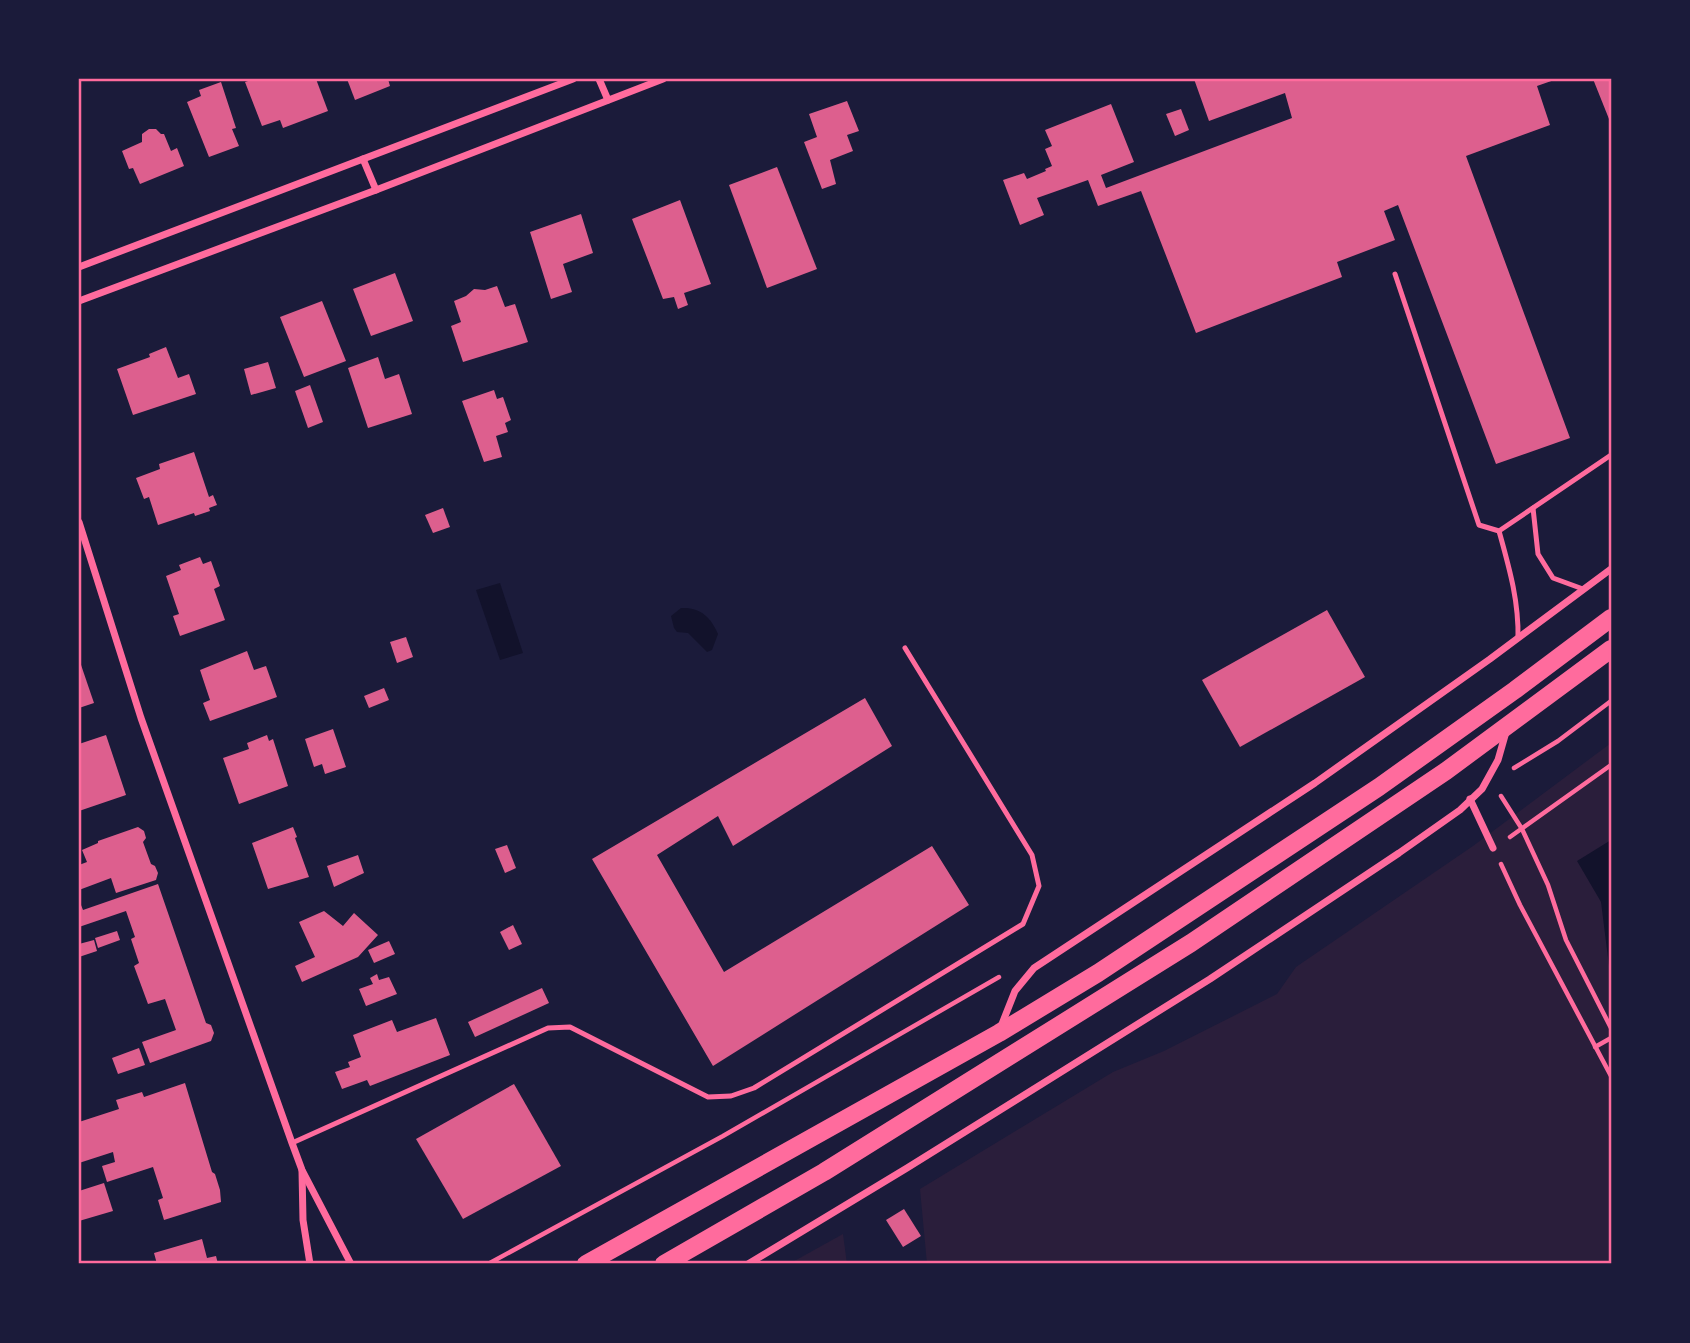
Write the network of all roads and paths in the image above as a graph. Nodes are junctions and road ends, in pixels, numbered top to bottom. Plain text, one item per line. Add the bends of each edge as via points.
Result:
1 (573, 79) edge
2 (599, 79) edge
3 (663, 79) edge
4 (608, 100) junction
5 (363, 159) junction
6 (376, 190) junction
7 (79, 267) edge
8 (1395, 274) dead end
9 (79, 301) edge
10 (1611, 455) edge
11 (1533, 508) junction
12 (79, 522) edge
13 (1499, 531) junction
14 (1611, 569) edge
15 (1583, 589) junction
16 (1611, 618) edge
17 (1518, 639) junction
18 (905, 648) dead end
19 (1611, 649) edge
20 (1611, 701) edge
21 (1507, 726) junction
22 (1611, 765) edge
23 (1488, 777) junction
24 (1470, 799) junction
25 (1522, 830) junction
26 (1493, 848) joint
27 (1034, 968) junction
28 (1611, 1013) edge
29 (1605, 1016) junction
30 (1611, 1028) edge
31 (999, 1033) junction
32 (1611, 1038) edge
33 (1595, 1047) junction
34 (1611, 1076) edge
35 (292, 1143) junction
36 (302, 1170) junction
37 (310, 1264) edge
38 (351, 1264) edge
39 (488, 1264) edge
40 (586, 1264) edge
41 (664, 1264) edge
42 (748, 1264) edge

1 - 5 street
2 - 4 street
3 - 4 street
4 - 6 street
5 - 6 street
5 - 7 street
6 - 9 street
8 - 13 lane via 1479,525
10 - 11 lane
11 - 13 lane
11 - 15 lane via 1538,554 1553,578
12 - 35 street via 141,718
13 - 17 lane via 1514,585
14 - 15 street
15 - 17 street
16 - 31 main road via 1379,788 1173,925
17 - 27 street via 1286,802
18 - 35 lane via 1032,855 1039,886 1023,924 754,1088 731,1096 708,1097 570,1027 548,1028
19 - 21 main road
20 - 23 path via 1521,765
21 - 23 street
21 - 41 main road via 1191,943 824,1172
22 - 25 path
23 - 24 street
23 - 25 path
24 - 26 street
24 - 42 street via 1399,853 1210,979
25 - 29 path via 1548,885 1566,940
26 - 33 path
27 - 31 street via 1015,991
27 - 39 path via 1002,976
28 - 29 path
29 - 30 path
31 - 40 main road
32 - 33 path
33 - 34 path
35 - 36 street
36 - 37 street
36 - 38 street

